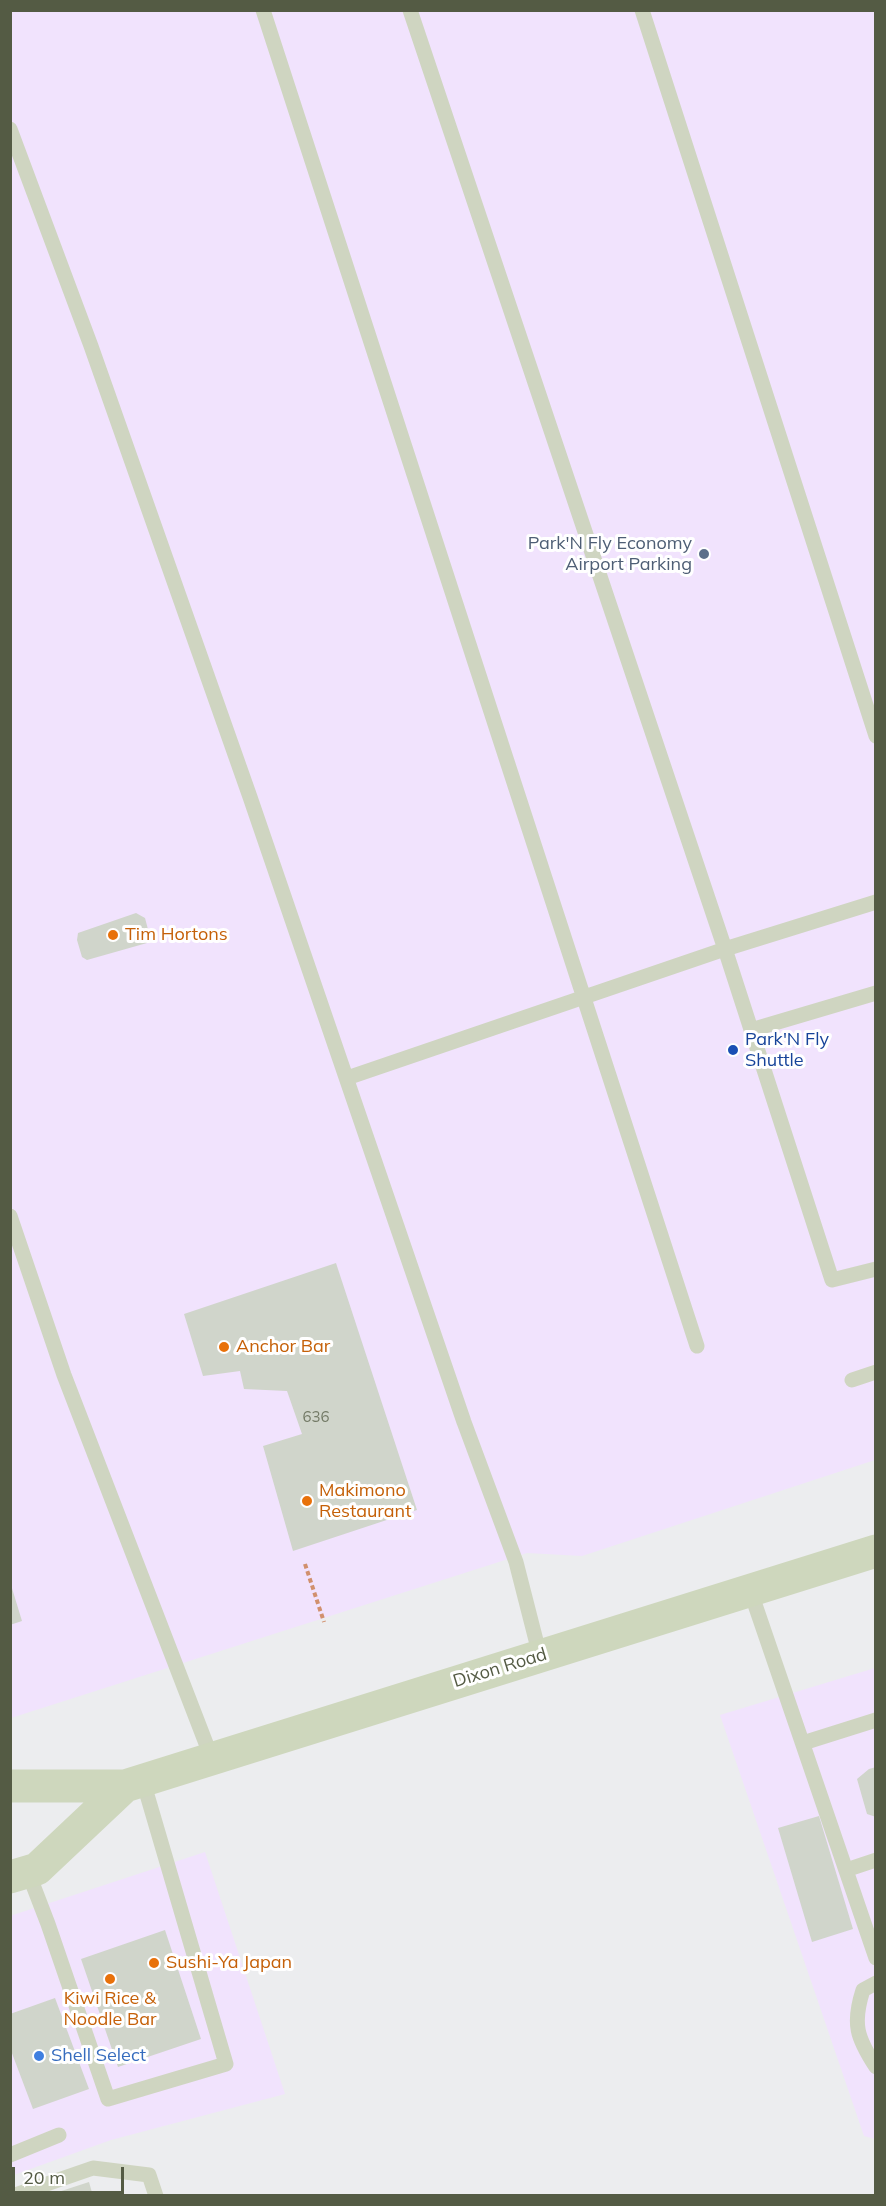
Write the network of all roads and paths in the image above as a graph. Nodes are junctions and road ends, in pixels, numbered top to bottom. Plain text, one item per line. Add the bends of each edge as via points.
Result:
1 (263, 10) edge
2 (410, 10) edge
3 (642, 10) edge
4 (10, 129) edge
5 (876, 736) edge
6 (876, 902) edge
7 (724, 949) junction
8 (876, 993) edge
9 (583, 997) junction
10 (751, 1030) junction
11 (347, 1078) junction
12 (10, 1216) edge
13 (876, 1269) edge
14 (697, 1346) dead end
15 (876, 1372) edge
16 (852, 1380) dead end
17 (876, 1551) edge
18 (305, 1564) dead end
19 (750, 1590) junction
20 (324, 1622) dead end
21 (540, 1656) junction
22 (876, 1720) edge
23 (803, 1743) junction
24 (212, 1759) junction
25 (134, 1783) junction
26 (10, 1786) edge
27 (876, 1860) edge
28 (846, 1870) junction
29 (19, 1875) edge
30 (876, 1958) edge
31 (876, 1983) edge
32 (876, 2067) edge
33 (59, 2135) dead end
34 (10, 2155) edge
35 (12, 2196) edge
36 (156, 2196) edge

1 - 9 lane
2 - 7 lane
3 - 5 lane
4 - 11 lane via 99,368
6 - 7 lane
7 - 9 lane
7 - 10 lane
8 - 10 lane
9 - 11 lane
9 - 14 lane
10 - 13 lane via 832,1280
11 - 21 lane via 516,1562
12 - 24 lane via 64,1375
15 - 16 lane
17 - 19 main road, Dixon Road
18 - 20 path
19 - 21 main road, Dixon Road
19 - 23 lane
21 - 24 main road, Dixon Road
22 - 23 lane
23 - 28 lane
24 - 25 main road, Dixon Road
25 - 26 main road, Dixon Road
25 - 29 main road, Dixon Road via 37,1869
25 - 29 lane via 226,2064 108,2099 48,1924
27 - 28 lane
28 - 30 lane
31 - 32 lane via 863,1990 856,2025 864,2049
33 - 34 lane
35 - 36 lane via 93,2168 149,2175

